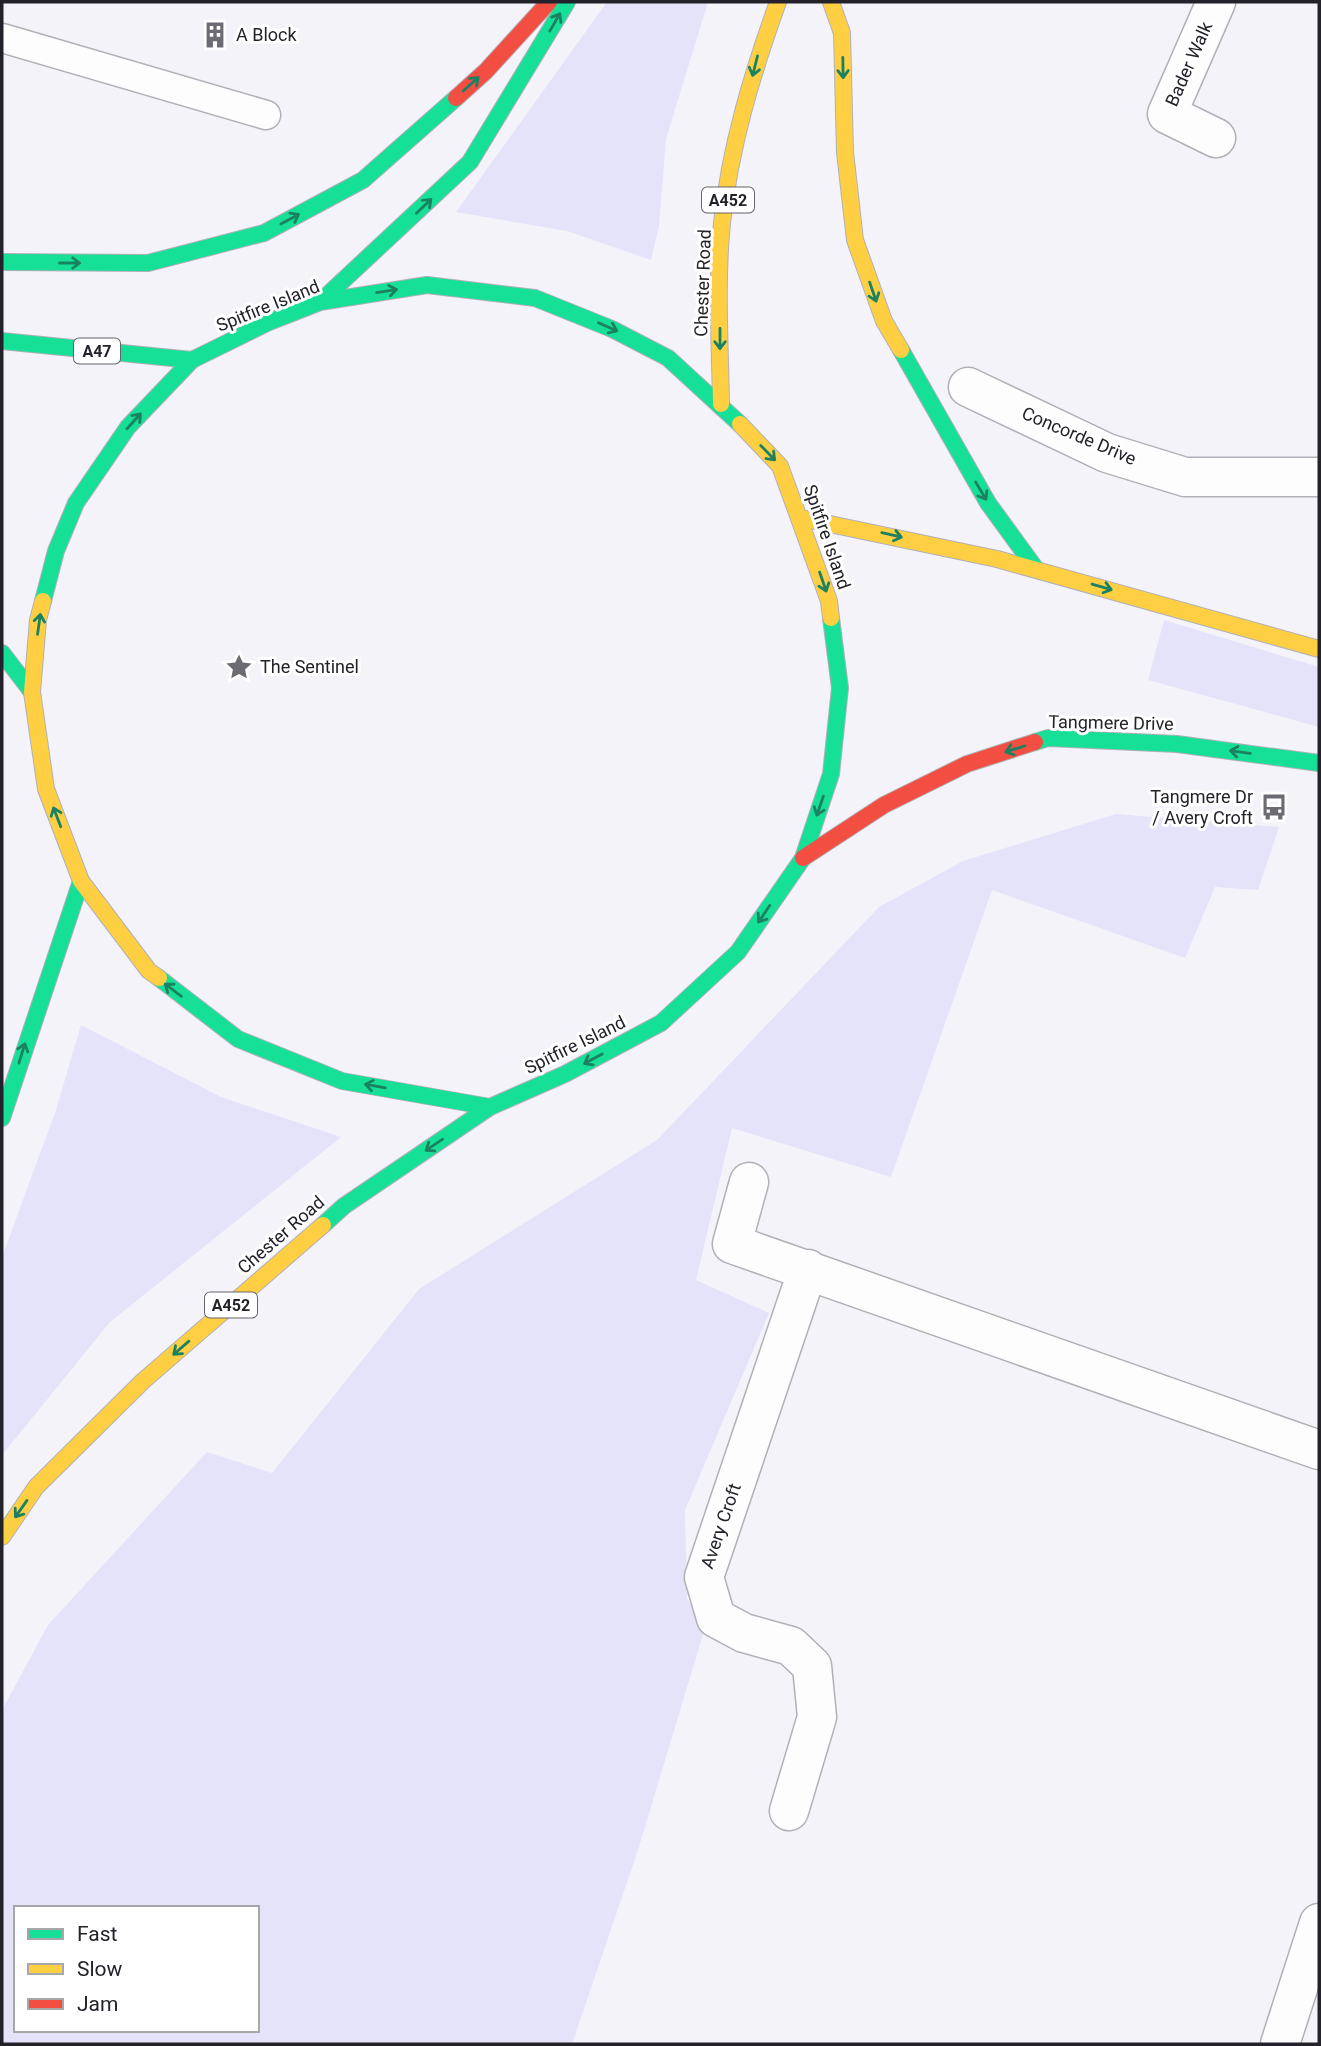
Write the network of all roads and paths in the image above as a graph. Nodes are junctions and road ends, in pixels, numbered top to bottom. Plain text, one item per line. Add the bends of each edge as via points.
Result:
1 (549, 2) edge
2 (567, 2) edge
3 (778, 2) edge
4 (831, 2) edge
5 (1216, 2) edge
6 (2, 38) edge
7 (266, 115) dead end
8 (1216, 138) dead end
9 (2, 262) edge
10 (320, 302) junction
11 (2, 341) edge
12 (192, 360) junction
13 (968, 387) dead end
14 (721, 404) junction
15 (1319, 477) edge
16 (801, 518) junction
17 (1036, 569) junction
18 (1319, 649) edge
19 (2, 653) edge
20 (32, 692) junction
21 (1319, 763) edge
22 (803, 858) junction
23 (82, 881) junction
24 (490, 1107) junction
25 (2, 1118) edge
26 (749, 1182) dead end
27 (808, 1269) junction
28 (1319, 1450) edge
29 (2, 1537) edge
30 (789, 1811) dead end
31 (1319, 1923) edge
32 (1311, 1978) edge
33 (1280, 2044) edge

9 -> 1 main road via 148,263 264,233 363,180 486,71
10 -> 2 main road via 470,162
3 -> 14 main road, Chester Road / A452 via 758,53 736,144 722,240
4 -> 17 main road via 842,33 845,152 855,240 880,310 988,503
5 - 8 street, Bader Walk via 1167,114
6 - 7 lane
10 - 12 main road, Spitfire Island
10 -> 14 main road, Spitfire Island via 427,285 535,298 668,358
11 - 12 main road, A47
20 -> 12 main road, Spitfire Island via 38,620 76,503 128,427
13 - 15 street, Concorde Drive via 1107,453 1185,477
14 -> 16 main road, Spitfire Island via 780,466
16 -> 17 main road
16 -> 22 main road, Spitfire Island via 829,600 840,688 831,774
17 -> 18 main road
19 - 20 main road
23 -> 20 main road, Spitfire Island via 46,789
21 -> 22 main road, Tangmere Drive via 1177,744 1048,738 967,764 884,805
22 -> 24 main road, Spitfire Island via 738,952 661,1023
24 -> 23 main road, Spitfire Island via 342,1081 238,1039 149,971
25 -> 23 main road
24 -> 29 main road, Chester Road / A452 via 344,1206 143,1381 36,1487
26 - 27 street via 732,1244
27 - 28 street
27 - 30 street, Avery Croft via 704,1577 716,1618 744,1633 791,1646 812,1666 817,1717
31 - 32 street
32 - 33 street

